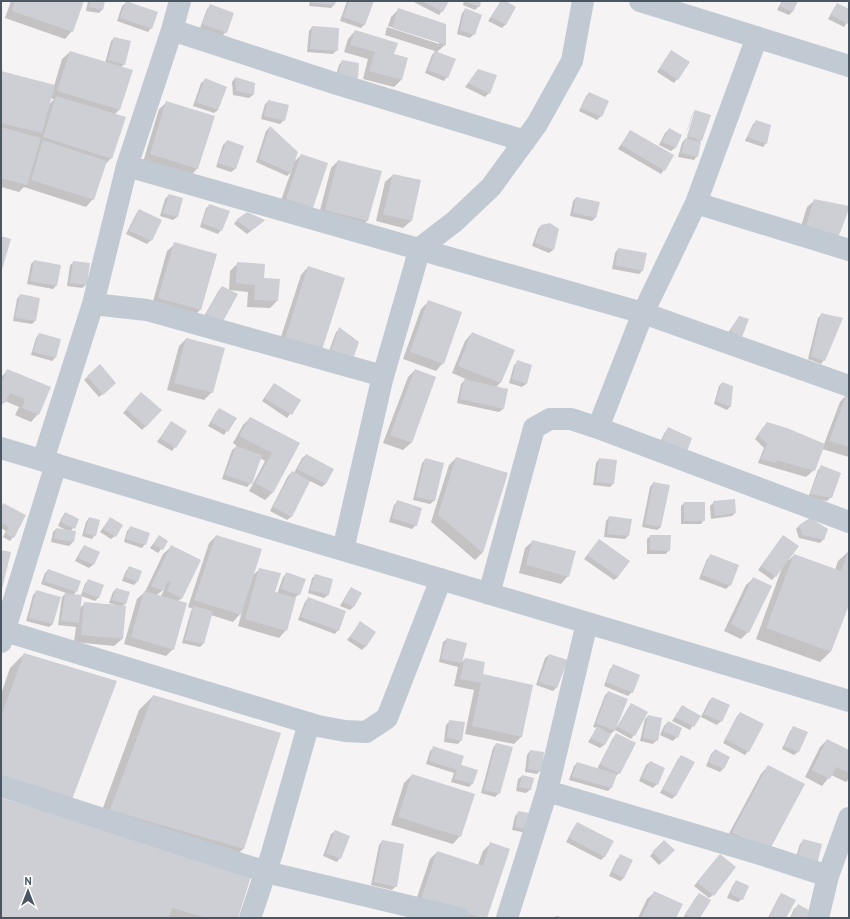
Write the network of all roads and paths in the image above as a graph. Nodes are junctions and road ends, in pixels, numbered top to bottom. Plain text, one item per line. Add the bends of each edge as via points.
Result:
1 (180, 1) edge
2 (583, 1) edge
3 (640, 1) edge
4 (172, 30) junction
5 (757, 37) junction
6 (849, 66) edge
7 (525, 141) junction
8 (127, 166) junction
9 (696, 203) junction
10 (420, 248) junction
11 (849, 250) edge
12 (93, 304) junction
13 (643, 313) junction
14 (383, 376) junction
15 (849, 386) edge
16 (598, 428) junction
17 (1, 448) edge
18 (50, 462) junction
19 (849, 522) edge
20 (343, 550) junction
21 (441, 579) junction
22 (489, 594) junction
23 (588, 623) junction
24 (3, 636) edge
25 (849, 701) edge
26 (309, 723) junction
27 (1, 786) edge
28 (547, 791) junction
29 (849, 818) edge
30 (266, 872) junction
31 (828, 876) junction
32 (250, 918) edge
33 (459, 918) edge
34 (507, 918) edge
35 (818, 918) edge

1 - 4 street
2 - 7 street via 572,62
3 - 5 street
4 - 7 street
4 - 8 street
5 - 6 street
5 - 9 street
7 - 10 street via 491,187 454,222
8 - 10 street
8 - 12 street
9 - 11 street
9 - 13 street
10 - 13 street
10 - 14 street
12 - 14 street via 147,310
12 - 18 street
13 - 15 street
13 - 16 street
14 - 20 street
16 - 19 street
16 - 22 street via 571,419 550,419 534,428
17 - 18 street
18 - 20 street
18 - 24 street
20 - 21 street
21 - 22 street
21 - 26 street via 387,718 366,732 345,731
22 - 23 street
23 - 25 street
23 - 28 street
24 - 26 street
26 - 30 street
27 - 30 street
28 - 31 street
28 - 34 street
29 - 31 street
30 - 32 street
30 - 33 street
31 - 35 street

